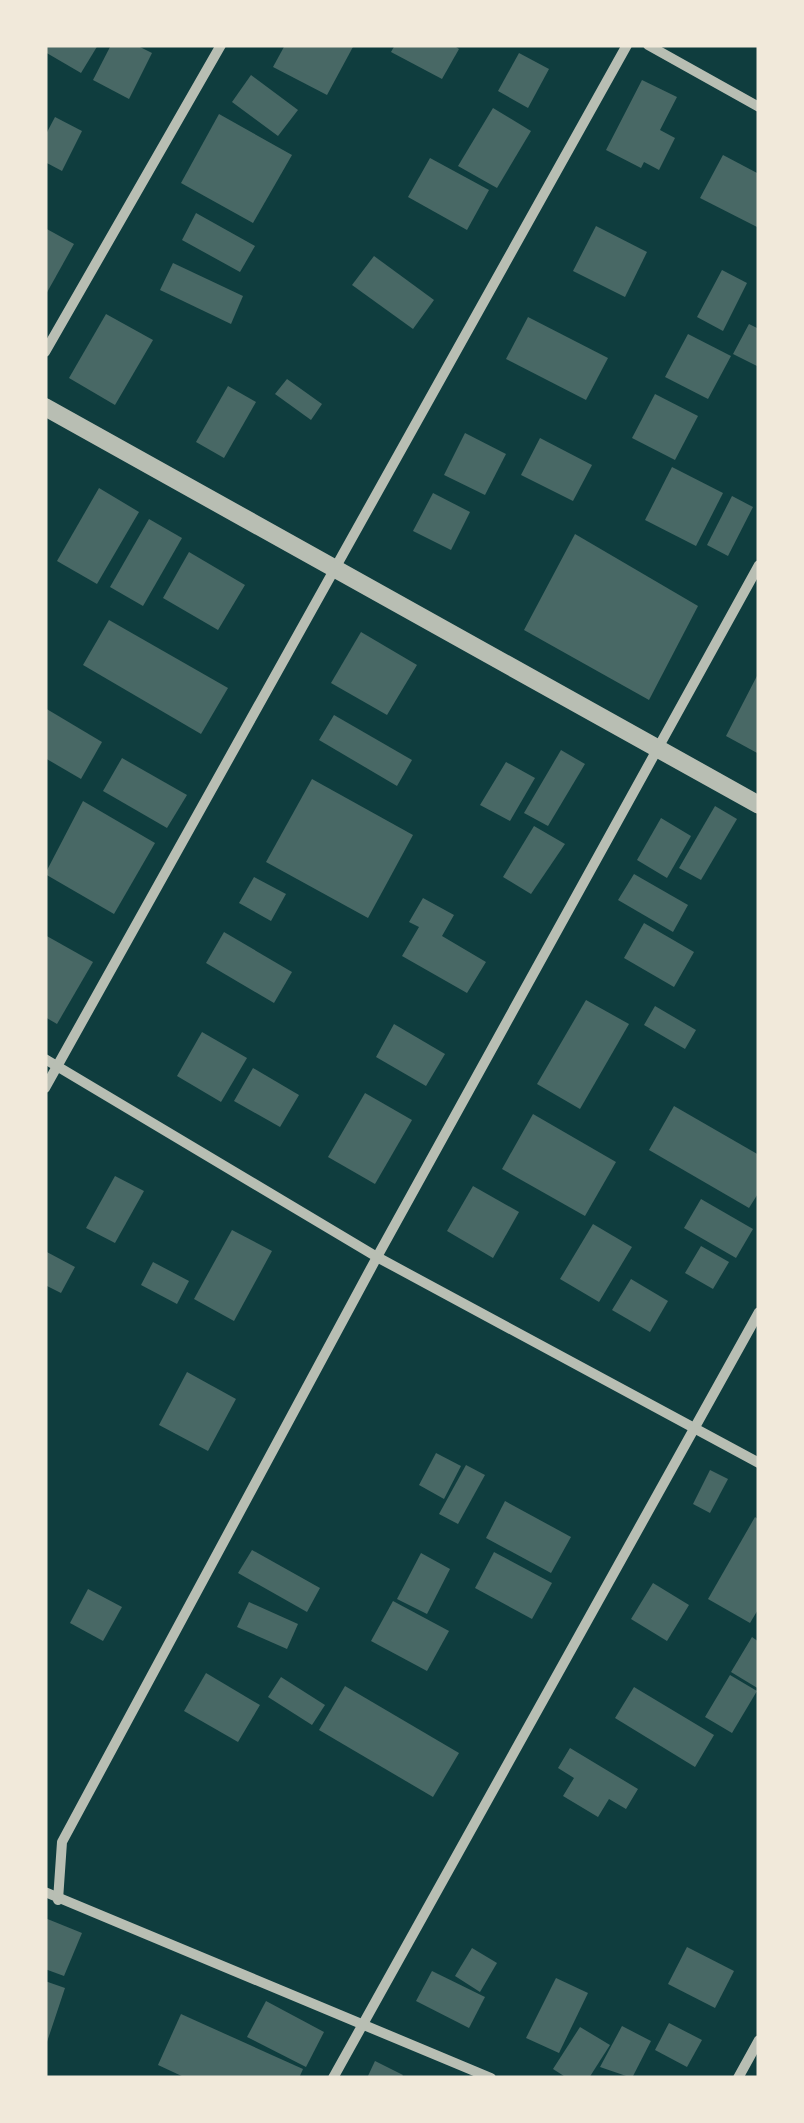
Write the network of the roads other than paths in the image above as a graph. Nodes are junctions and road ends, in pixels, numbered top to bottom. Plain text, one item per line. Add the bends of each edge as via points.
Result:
1 (221, 45) edge
2 (628, 45) edge
3 (648, 45) edge
4 (759, 107) edge
5 (45, 352) edge
6 (45, 407) edge
7 (759, 565) edge
8 (333, 569) junction
9 (658, 750) junction
10 (759, 805) edge
11 (45, 1060) edge
12 (57, 1066) junction
13 (45, 1088) edge
14 (377, 1257) junction
15 (759, 1312) edge
16 (698, 1430) junction
17 (759, 1462) edge
18 (45, 1892) edge
19 (58, 1900) junction
20 (364, 2023) junction
21 (759, 2040) edge
22 (332, 2078) edge
23 (491, 2078) edge
24 (738, 2078) edge

1 - 5 street
2 - 8 street
3 - 4 street
6 - 8 street
7 - 9 street
8 - 9 street
8 - 12 street
9 - 10 street
9 - 14 street
11 - 12 street
12 - 13 street
12 - 14 street
14 - 16 street
14 - 19 street via 62,1842
15 - 16 street
16 - 17 street
16 - 20 street
18 - 19 street
19 - 20 street
20 - 22 street
20 - 23 street
21 - 24 street

